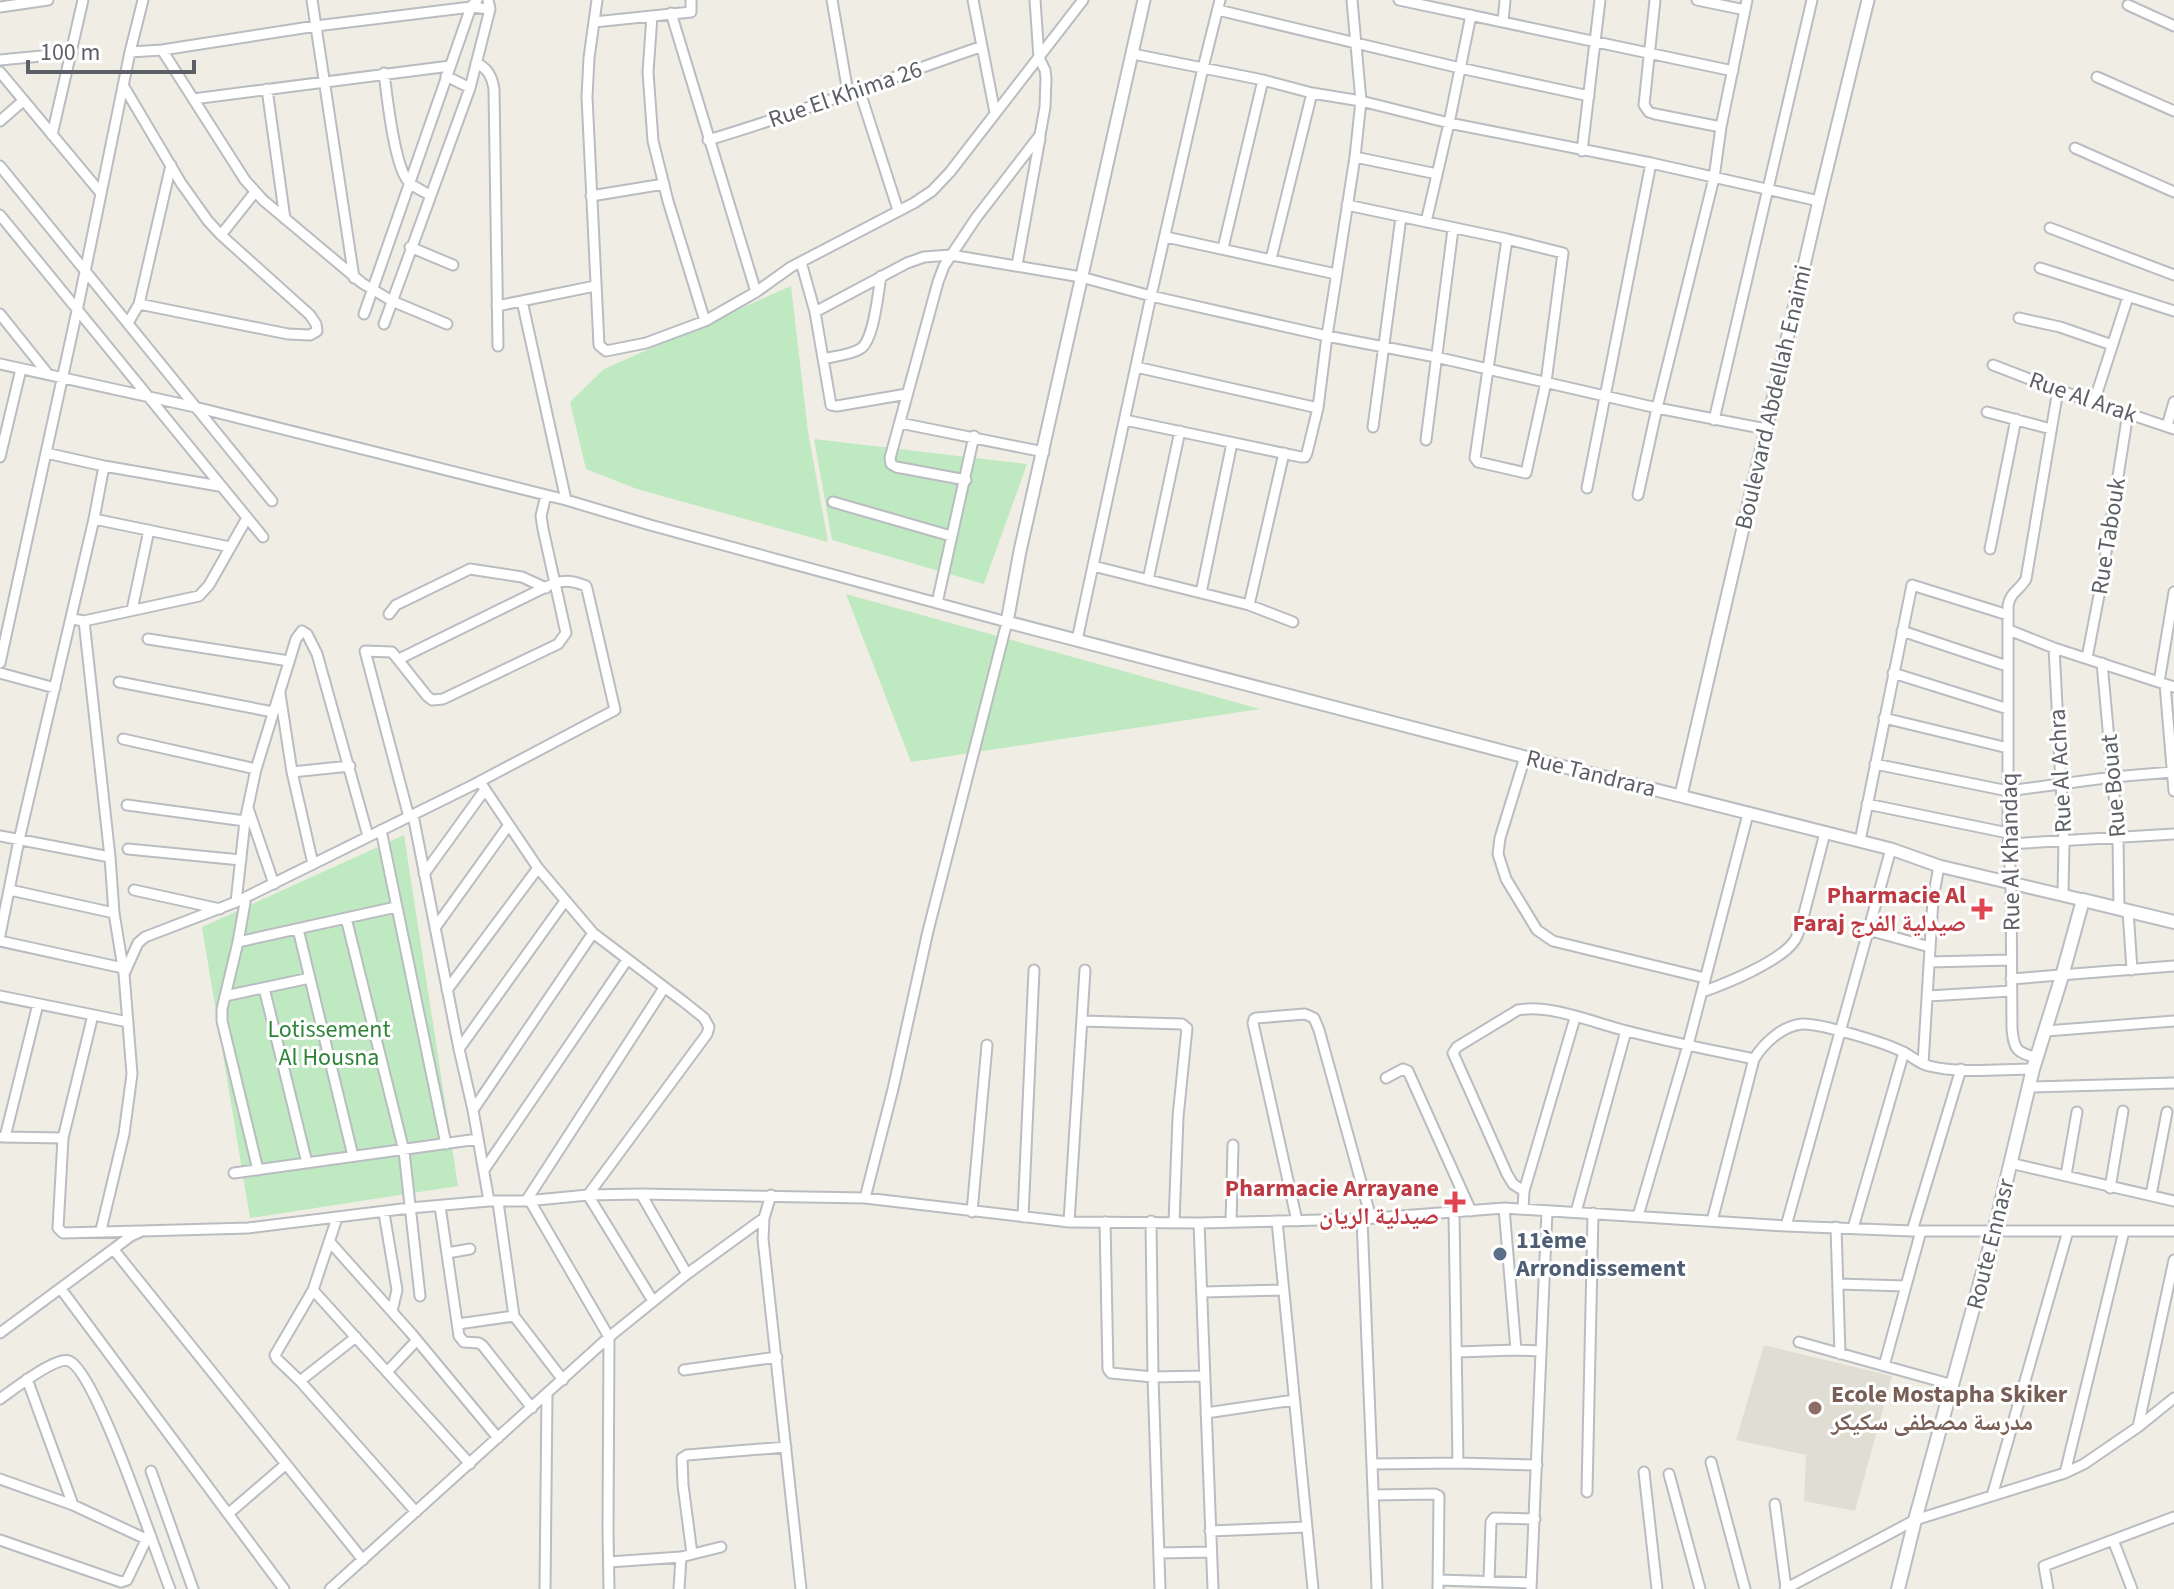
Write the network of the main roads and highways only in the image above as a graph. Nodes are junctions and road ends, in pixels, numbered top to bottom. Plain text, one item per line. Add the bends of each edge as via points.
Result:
1 (2083, 900) joint
2 (2174, 922) edge
3 (1898, 1589) edge

1 - 2 main road, Rue Tandrara
1 - 3 main road, Route Ennasr

